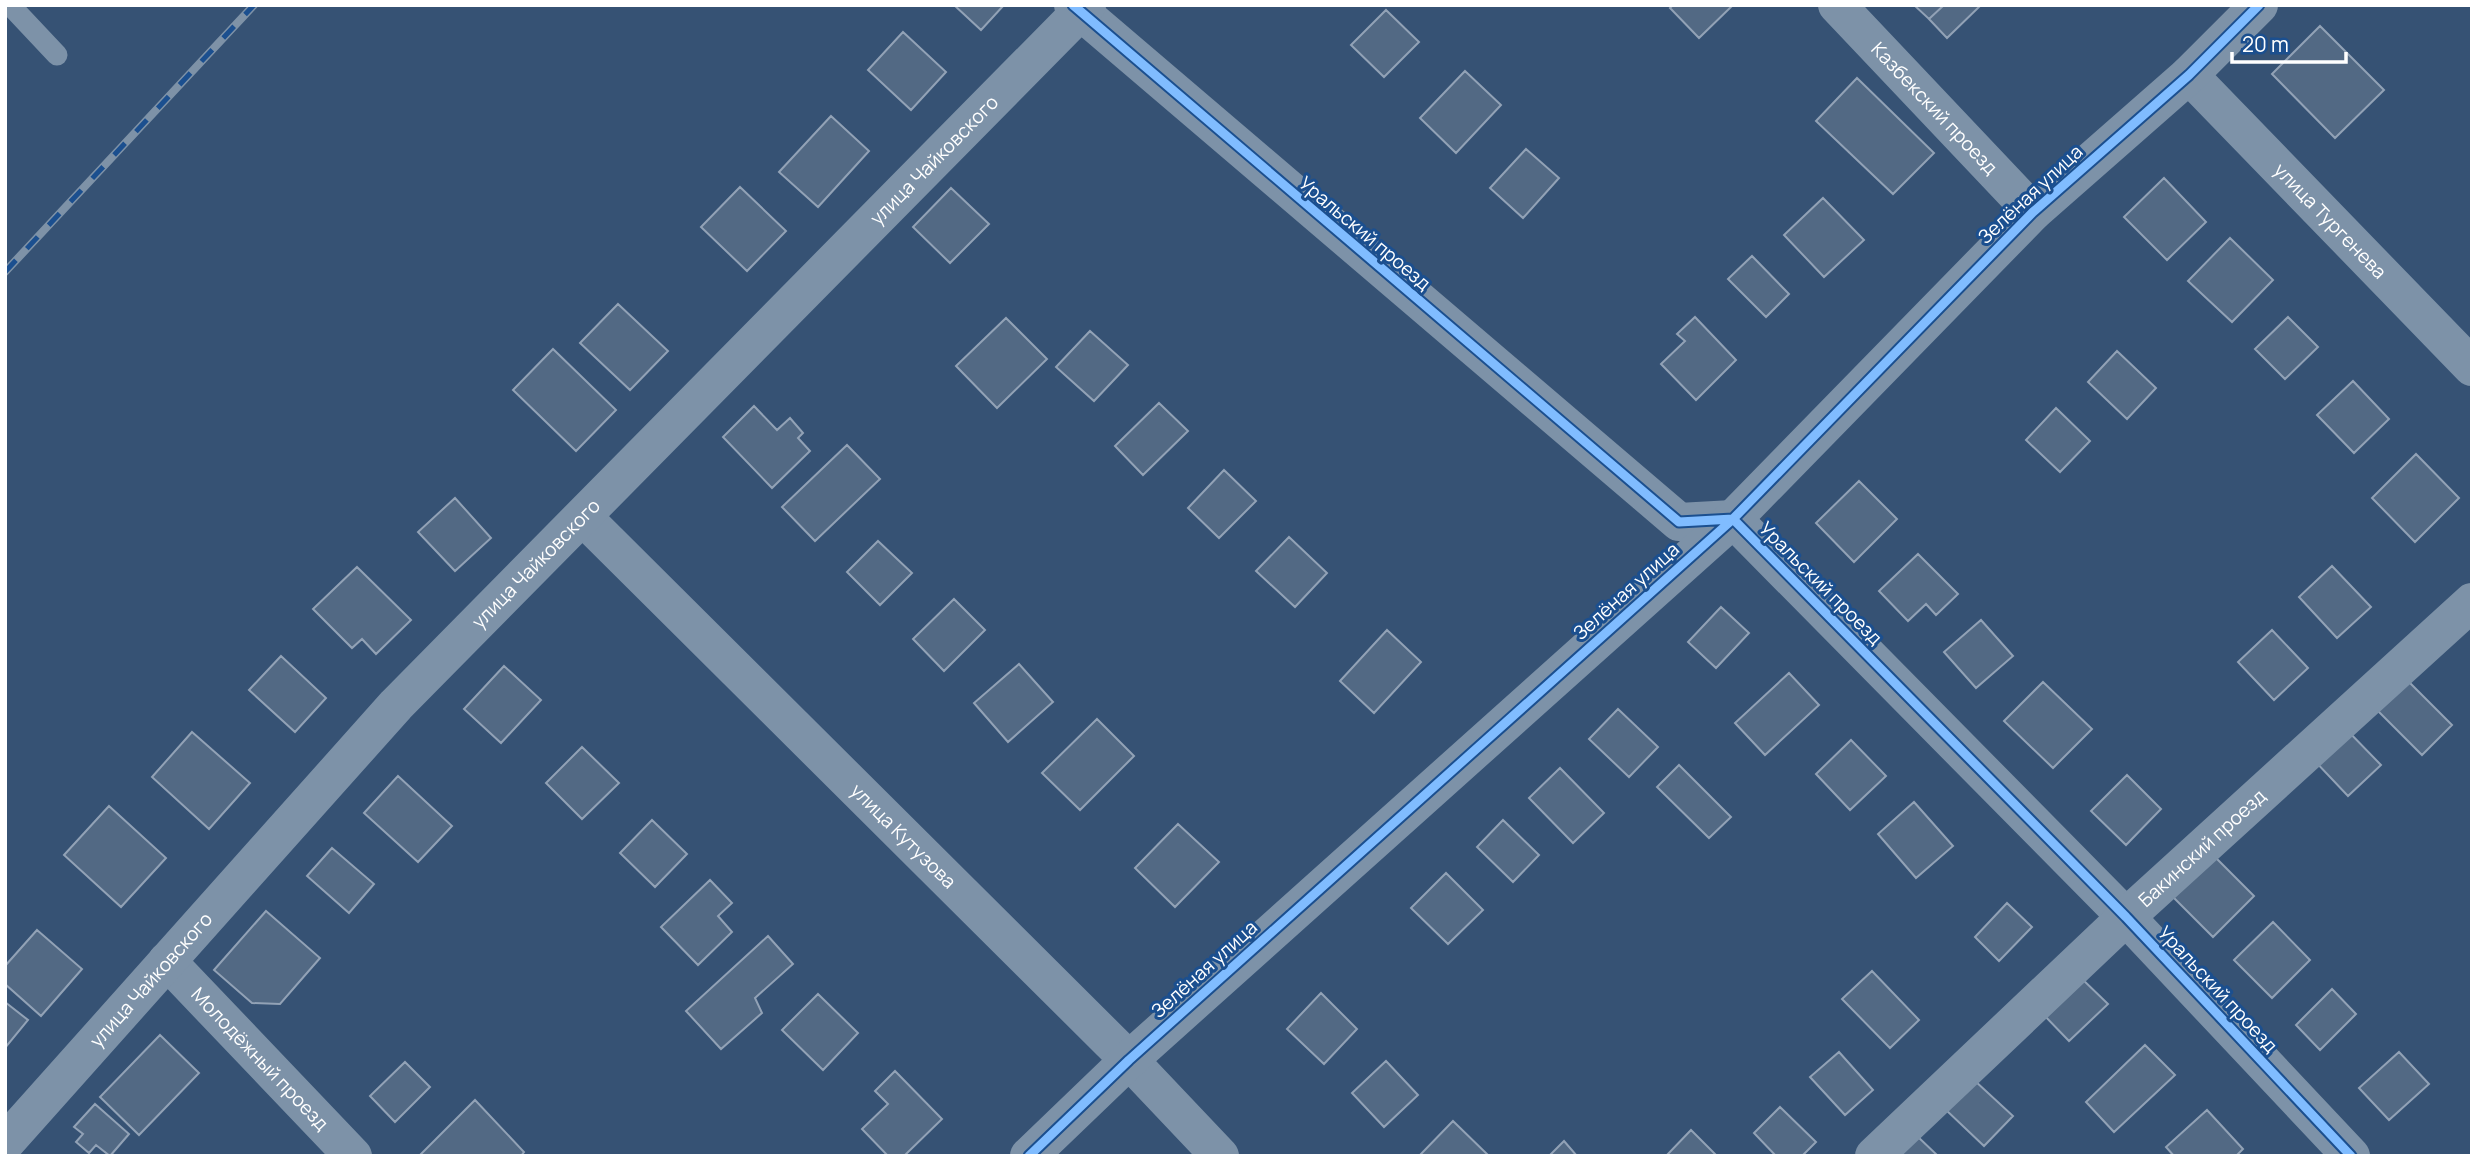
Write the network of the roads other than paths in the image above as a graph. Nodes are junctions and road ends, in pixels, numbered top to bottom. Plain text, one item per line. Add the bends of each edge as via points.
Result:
1 (10, 5) edge
2 (1837, 5) edge
3 (2259, 5) edge
4 (1080, 8) edge
5 (57, 55) dead end
6 (2189, 75) junction
7 (2033, 212) junction
8 (2472, 367) edge
9 (583, 517) junction
10 (1733, 519) junction
11 (2472, 602) edge
12 (2126, 917) junction
13 (167, 961) junction
14 (1129, 1060) junction
15 (5, 1143) edge
16 (354, 1156) edge
17 (1029, 1156) edge
18 (1220, 1156) edge
19 (1874, 1156) edge
20 (2351, 1156) edge

1 - 5 lane
2 - 7 street, Казбекский проезд
3 - 6 street, Зелёная улица
4 - 9 street, улица Чайковского
4 - 10 street, Уральский проезд via 1679,523
6 - 7 street, Зелёная улица
6 - 8 street, улица Тургенева
7 - 10 street, Зелёная улица
9 - 13 street, улица Чайковского via 396,705
9 - 14 street, улица Кутузова
10 - 12 street, Уральский проезд
10 - 14 street, Зелёная улица
11 - 12 street, Бакинский проезд
12 - 19 street, Бакинский проезд
12 - 20 street, Уральский проезд
13 - 15 street, улица Чайковского
13 - 16 street, Молодёжный проезд
14 - 17 street, Зелёная улица
14 - 18 street, улица Кутузова

